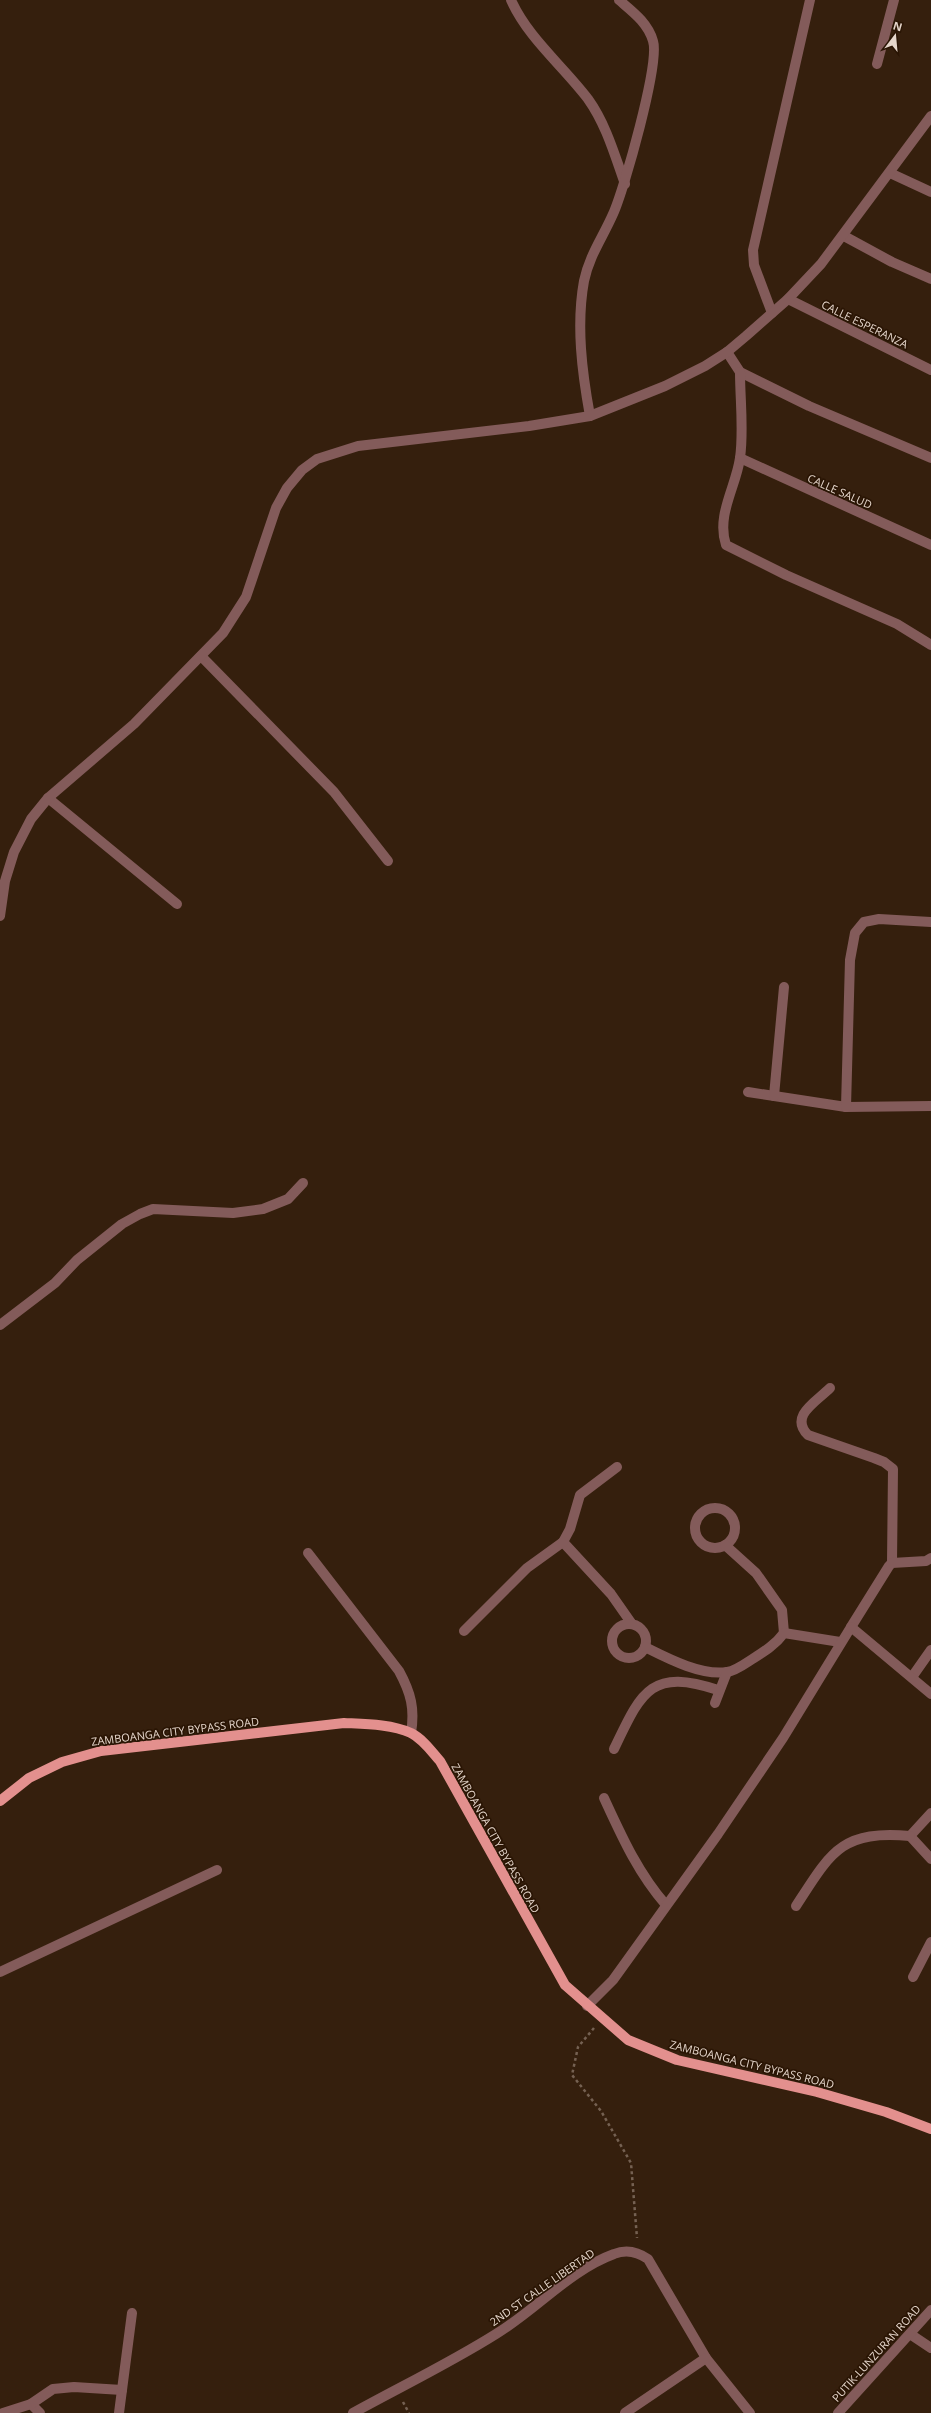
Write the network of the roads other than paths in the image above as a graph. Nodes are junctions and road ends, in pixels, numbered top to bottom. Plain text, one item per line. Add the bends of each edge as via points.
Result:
1 (511, 0) edge
2 (619, 0) edge
3 (810, 0) edge
4 (894, 0) edge
5 (877, 64) dead end
6 (931, 116) edge
7 (890, 173) junction
8 (625, 184) junction
9 (931, 192) edge
10 (844, 236) junction
11 (931, 279) edge
12 (788, 299) junction
13 (772, 313) junction
14 (727, 352) junction
15 (931, 370) edge
16 (740, 372) junction
17 (590, 416) junction
18 (740, 458) junction
19 (931, 458) edge
20 (931, 545) edge
21 (931, 645) edge
22 (202, 656) junction
23 (48, 798) junction
24 (388, 861) dead end
25 (177, 904) dead end
26 (0, 916) edge
27 (931, 922) edge
28 (784, 987) dead end
29 (748, 1092) dead end
30 (774, 1096) junction
31 (931, 1106) edge
32 (846, 1107) junction
33 (303, 1183) dead end
34 (0, 1325) edge
35 (830, 1388) dead end
36 (617, 1467) dead end
37 (563, 1542) junction
38 (725, 1545) junction
39 (308, 1553) dead end
40 (931, 1558) edge
41 (892, 1563) junction
42 (632, 1624) junction
43 (851, 1627) junction
44 (464, 1631) dead end
45 (784, 1633) junction
46 (840, 1642) junction
47 (645, 1647) junction
48 (931, 1650) edge
49 (727, 1672) junction
50 (912, 1677) junction
51 (718, 1690) junction
52 (931, 1694) edge
53 (715, 1703) dead end
54 (411, 1733) junction
55 (614, 1749) dead end
56 (604, 1798) dead end
57 (0, 1801) edge
58 (931, 1813) edge
59 (910, 1836) junction
60 (931, 1859) edge
61 (217, 1870) dead end
62 (666, 1905) junction
63 (796, 1906) dead end
64 (931, 1942) edge
65 (0, 1972) edge
66 (913, 1977) dead end
67 (587, 2006) junction
68 (931, 2130) edge
69 (931, 2310) edge
70 (132, 2313) dead end
71 (910, 2334) junction
72 (931, 2348) edge
73 (706, 2358) junction
74 (122, 2390) junction
75 (31, 2404) junction
76 (3, 2413) edge
77 (40, 2413) edge
78 (119, 2413) edge
79 (353, 2413) edge
80 (625, 2413) edge
81 (750, 2413) edge
82 (838, 2413) edge

1 - 8 street via 519,18 589,100 605,131
2 - 8 street via 637,14 648,28 654,43 646,96
3 - 13 street via 753,250 754,265
4 - 5 street
6 - 7 street
7 - 9 street
7 - 10 street
8 - 17 street via 588,264 584,281 580,335
10 - 11 street via 892,262
10 - 12 street
12 - 13 street
12 - 15 street, CALLE ESPERANZA
13 - 14 street
14 - 16 street
14 - 17 street via 665,386
16 - 18 street
16 - 19 street via 809,406
17 - 22 street via 529,426 358,446 317,458 302,470 287,488 276,508 246,597 223,633
18 - 20 street, CALLE SALUD
18 - 21 street via 729,493 722,532 726,545 786,575 897,624
22 - 23 street via 134,724
22 - 24 street via 334,792
23 - 25 street
23 - 26 street via 31,819 14,852
27 - 32 street via 879,919 864,922 855,933 850,960
28 - 30 street
29 - 30 street
30 - 32 street
31 - 32 street
33 - 34 street via 288,1198 263,1209 233,1213 153,1209 140,1214 122,1224 77,1260 55,1283
35 - 41 street via 803,1414 801,1428 808,1435 884,1462 892,1470
36 - 37 street via 580,1495 570,1529
37 - 42 street via 611,1594
37 - 44 street via 527,1568
38 - 38 street via 733,1537 735,1527 732,1517 725,1510 714,1507 704,1510 697,1518 694,1528 697,1538 705,1545 715,1548
38 - 45 street via 756,1573 782,1610
39 - 54 street via 399,1671 413,1704
40 - 41 street via 926,1561
41 - 43 street
42 - 47 street via 640,1627 645,1633
42 - 47 street via 624,1624 617,1629 613,1636 616,1651 623,1656 631,1657 638,1655
43 - 46 street
43 - 50 street
45 - 46 street
45 - 49 street via 770,1648
46 - 62 street via 783,1738
47 - 49 street via 676,1662 709,1671
48 - 50 street
49 - 51 street
50 - 52 street
51 - 53 street
51 - 55 street via 667,1682 653,1688 636,1703
54 - 57 main road, ZAMBOANGA CITY BYPASS ROAD via 344,1723 101,1751 62,1762 29,1778
54 - 67 main road, ZAMBOANGA CITY BYPASS ROAD via 440,1761 565,1985
56 - 62 street via 630,1855 648,1885
58 - 59 street
59 - 60 street
59 - 63 street via 871,1835 846,1843 829,1859
61 - 65 street
62 - 67 street via 613,1980
64 - 66 street
67 - 68 main road, ZAMBOANGA CITY BYPASS ROAD via 628,2040 677,2060 817,2092 886,2112
69 - 71 street, PUTIK-LUNZURAN ROAD
70 - 74 street
71 - 72 street
71 - 82 street, PUTIK-LUNZURAN ROAD
73 - 79 street, 2ND ST CALLE LIBERTAD via 648,2258 639,2252 615,2254 591,2265 497,2334
73 - 80 street
73 - 81 street
74 - 75 street via 74,2387 53,2389
74 - 78 street
75 - 76 street
75 - 77 street

